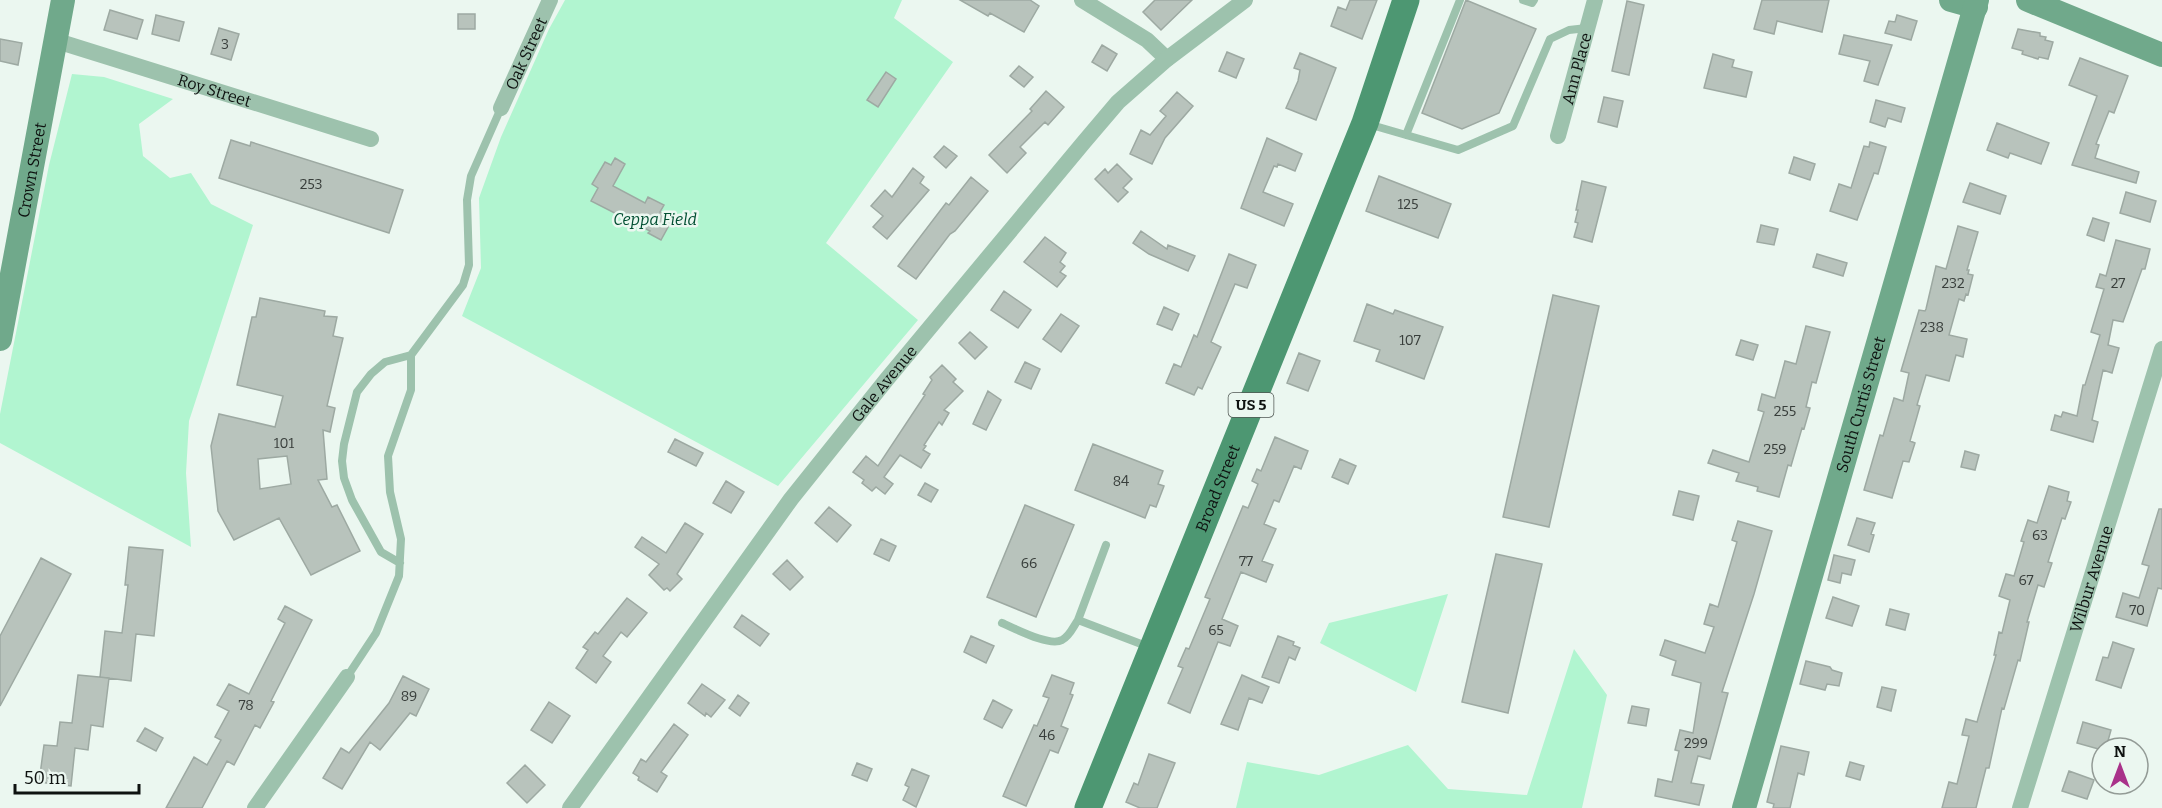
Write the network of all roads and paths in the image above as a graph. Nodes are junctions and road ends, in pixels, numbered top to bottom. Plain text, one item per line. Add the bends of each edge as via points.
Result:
1 (63, 0) edge
2 (550, 0) edge
3 (1082, 0) edge
4 (1245, 0) edge
5 (1406, 0) edge
6 (1460, 0) edge
7 (1523, 0) edge
8 (1534, 0) edge
9 (1595, 0) edge
10 (1951, 0) edge
11 (2028, 0) edge
12 (1976, 3) edge
13 (1588, 28) junction
14 (57, 40) junction
15 (2162, 55) edge
16 (1167, 59) junction
17 (501, 108) joint
18 (1365, 123) junction
19 (1406, 135) junction
20 (1558, 136) dead end
21 (371, 139) dead end
22 (0, 339) edge
23 (2162, 349) edge
24 (411, 355) junction
25 (1106, 545) dead end
26 (400, 563) junction
27 (1078, 620) junction
28 (1002, 623) dead end
29 (1152, 649) junction
30 (347, 677) joint
31 (255, 808) edge
32 (570, 808) edge
33 (1088, 808) edge
34 (1744, 808) edge
35 (2020, 808) edge

1 - 14 street, Crown Street
2 - 17 street, Oak Street
3 - 16 street via 1147,40
4 - 16 street, Gale Avenue
5 - 18 main road, Broad Street / US 5
6 - 19 lane
7 - 8 lane
9 - 13 street, Ann Place
10 - 12 street
11 - 15 street
12 - 34 street, South Curtis Street
13 - 19 lane via 1569,30 1550,39 1513,126 1458,150
13 - 20 street, Ann Place
14 - 21 street, Roy Street
14 - 22 street, Crown Street
16 - 32 street, Gale Avenue via 1118,102 797,491
17 - 24 lane via 471,177 467,200 469,265 463,285
18 - 19 lane
18 - 29 main road, Broad Street / US 5
23 - 35 street, Wilbur Avenue
24 - 26 lane via 411,390 388,456 390,492 401,539
24 - 26 lane via 385,362 357,392 342,461 352,500 381,552
25 - 27 lane
26 - 30 lane via 399,576 376,633
27 - 28 lane via 1061,641 1051,642
27 - 29 lane
29 - 33 main road, Broad Street / US 5
30 - 31 street

